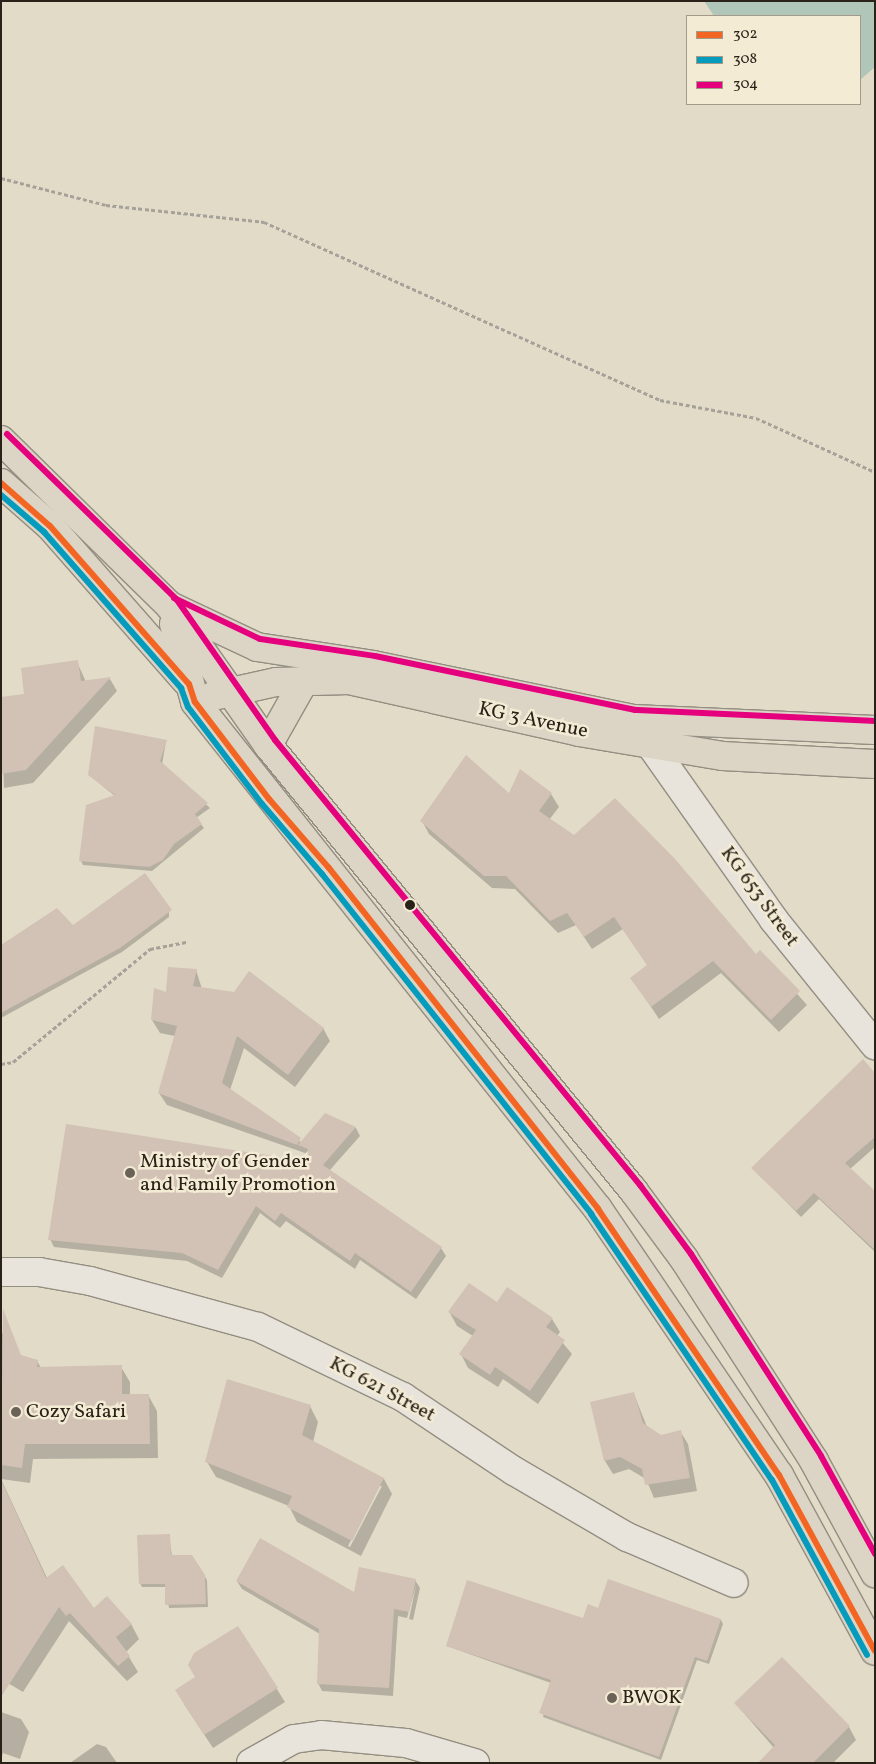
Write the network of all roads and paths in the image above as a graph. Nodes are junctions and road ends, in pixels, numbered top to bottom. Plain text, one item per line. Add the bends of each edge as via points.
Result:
1 (1, 178) edge
2 (1, 440) edge
3 (875, 472) edge
4 (1, 483) edge
5 (170, 606) junction
6 (303, 683) junction
7 (227, 691) junction
8 (192, 693) junction
9 (875, 730) edge
10 (650, 744) junction
11 (268, 745) junction
12 (875, 764) edge
13 (187, 942) dead end
14 (875, 1045) edge
15 (1, 1064) edge
16 (1, 1272) edge
17 (875, 1573) edge
18 (734, 1584) dead end
19 (875, 1651) edge
20 (250, 1763) edge
21 (475, 1763) edge

1 - 3 path via 106,205 264,222 660,400 756,418
2 - 5 main road
4 - 8 main road via 50,526
5 - 7 main road
5 - 8 main road
5 - 9 main road, KG 3 Avenue via 257,647 374,665 634,719
6 - 7 main road, KG 3 Avenue via 276,682
6 - 10 main road, KG 3 Avenue via 349,680
6 - 11 main road
7 - 8 main road, KG 3 Avenue
7 - 11 main road
8 - 19 main road via 598,1210 778,1475
10 - 12 main road, KG 3 Avenue via 722,756
10 - 14 street, KG 653 Street via 774,920
11 - 17 main road via 552,1090 684,1260 814,1461
13 - 15 path via 150,949 13,1062
16 - 18 street, KG 621 Street via 39,1272 90,1281 258,1327 403,1397 514,1471 627,1537
20 - 21 street via 294,1739 321,1736 406,1743

